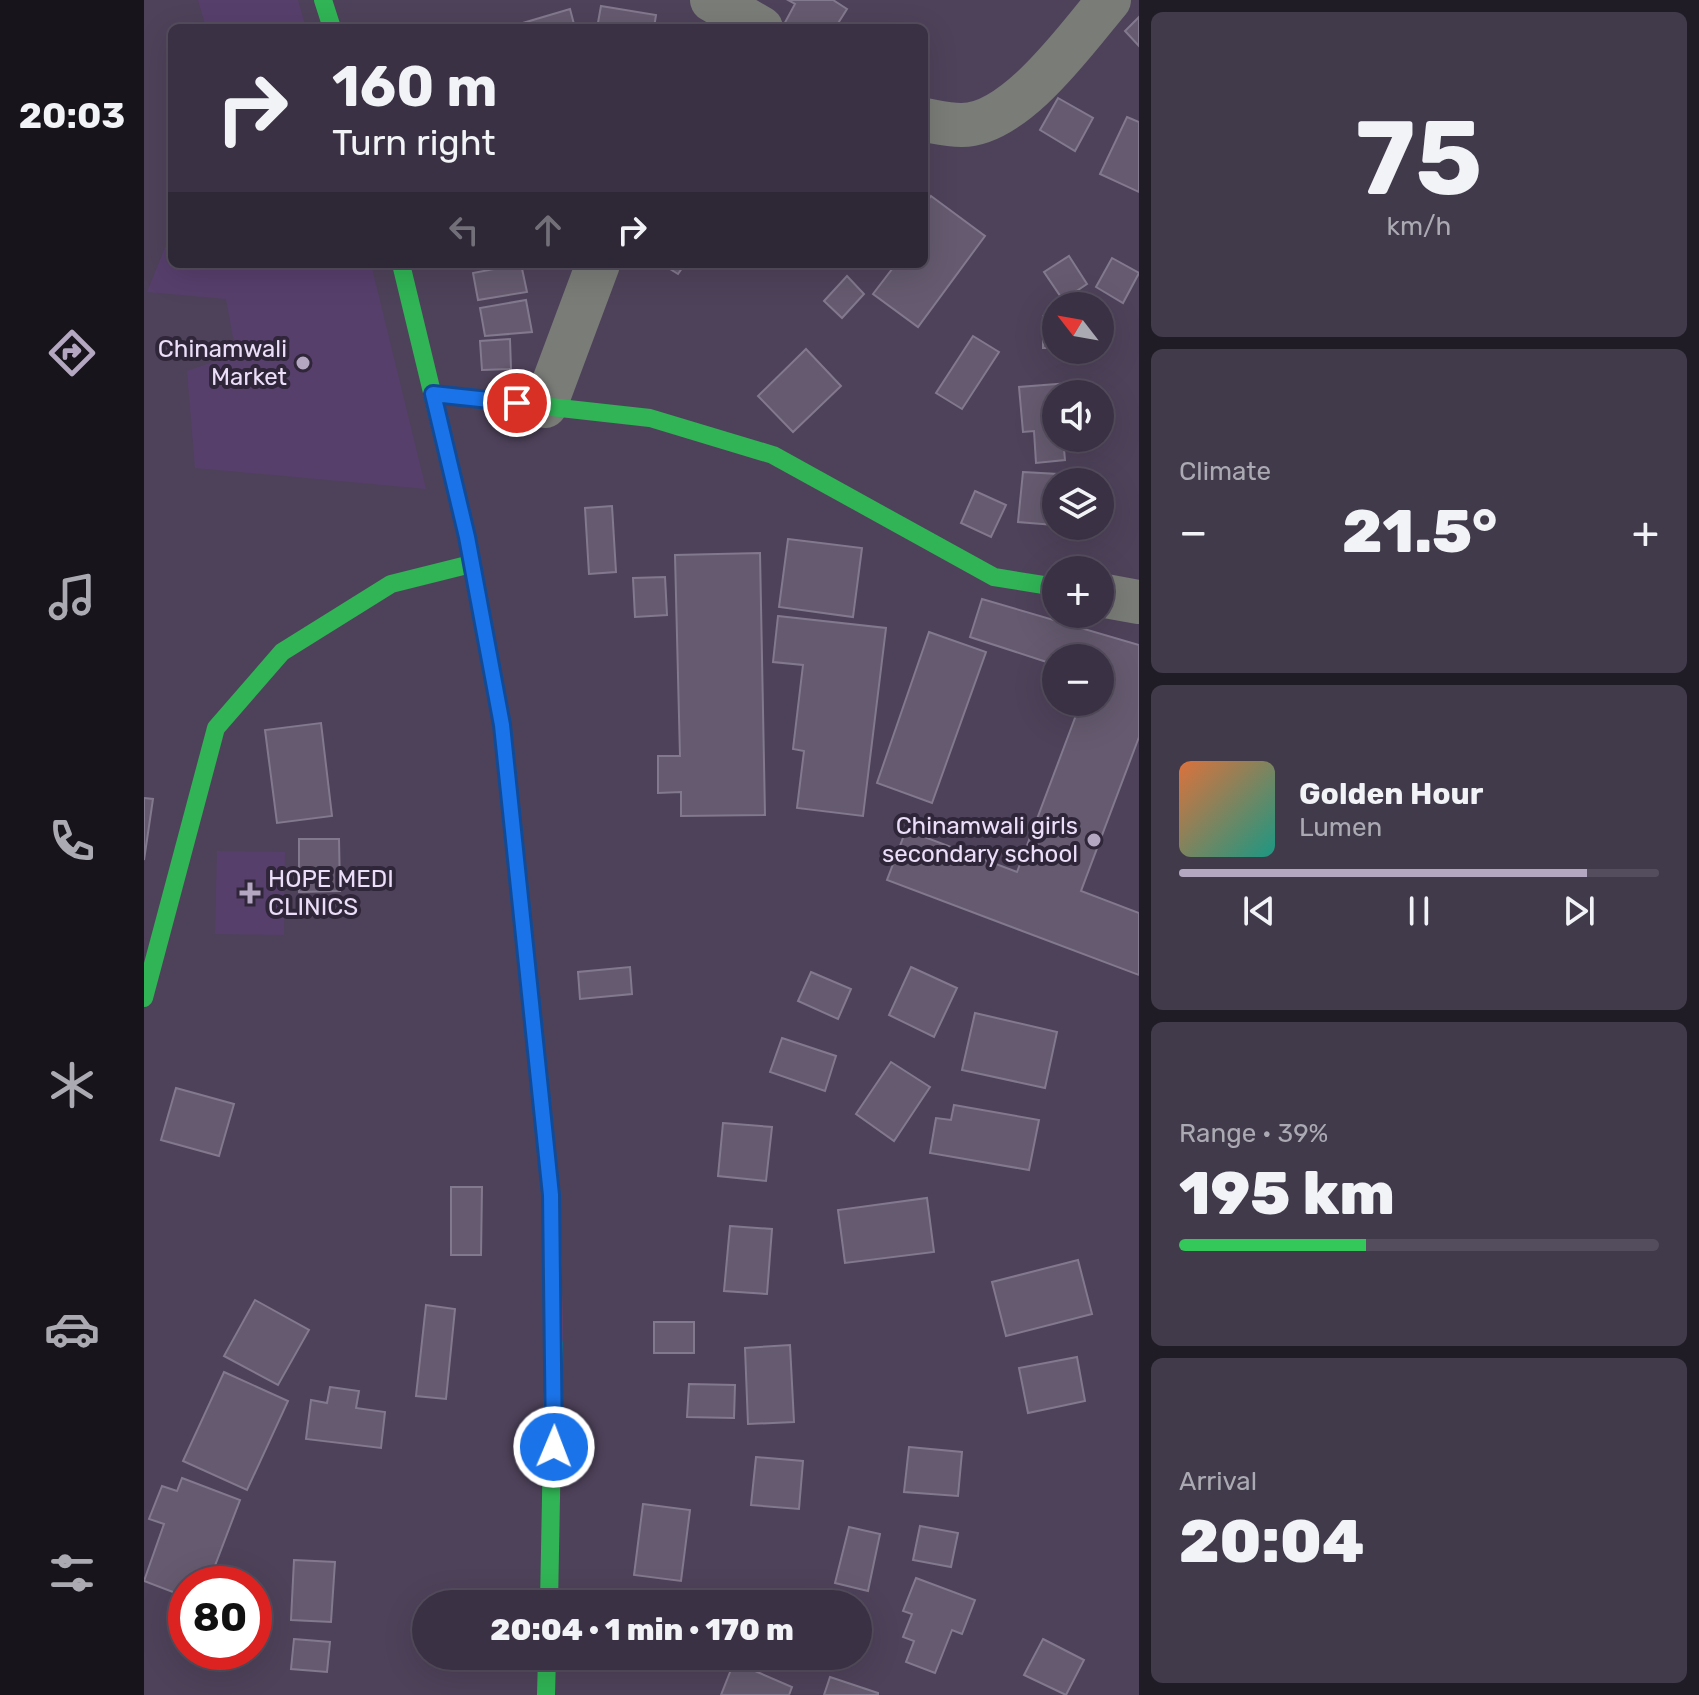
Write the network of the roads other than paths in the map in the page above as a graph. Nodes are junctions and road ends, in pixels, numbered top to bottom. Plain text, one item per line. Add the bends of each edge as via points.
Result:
1 (323, 0) edge
2 (703, 0) edge
3 (712, 0) edge
4 (1109, 0) edge
5 (331, 24) edge
6 (694, 24) edge
7 (754, 24) edge
8 (928, 121) edge
9 (402, 268) edge
10 (597, 268) edge
11 (433, 394) junction
12 (545, 406) junction
13 (471, 564) junction
14 (1042, 585) edge
15 (1114, 598) edge
16 (1139, 602) edge
17 (144, 998) edge
18 (549, 1590) edge
19 (547, 1670) edge
20 (546, 1695) edge

1 - 5 main road
2 - 6 street
3 - 7 street
4 - 8 street via 1040,82 1003,111 964,126
9 - 11 main road
10 - 12 street
11 - 12 main road
11 - 13 main road
12 - 14 main road via 650,418 773,455 994,577
13 - 17 main road via 391,584 282,652 216,728
13 - 18 main road via 502,725 551,1195 555,1416
15 - 16 street
19 - 20 main road

